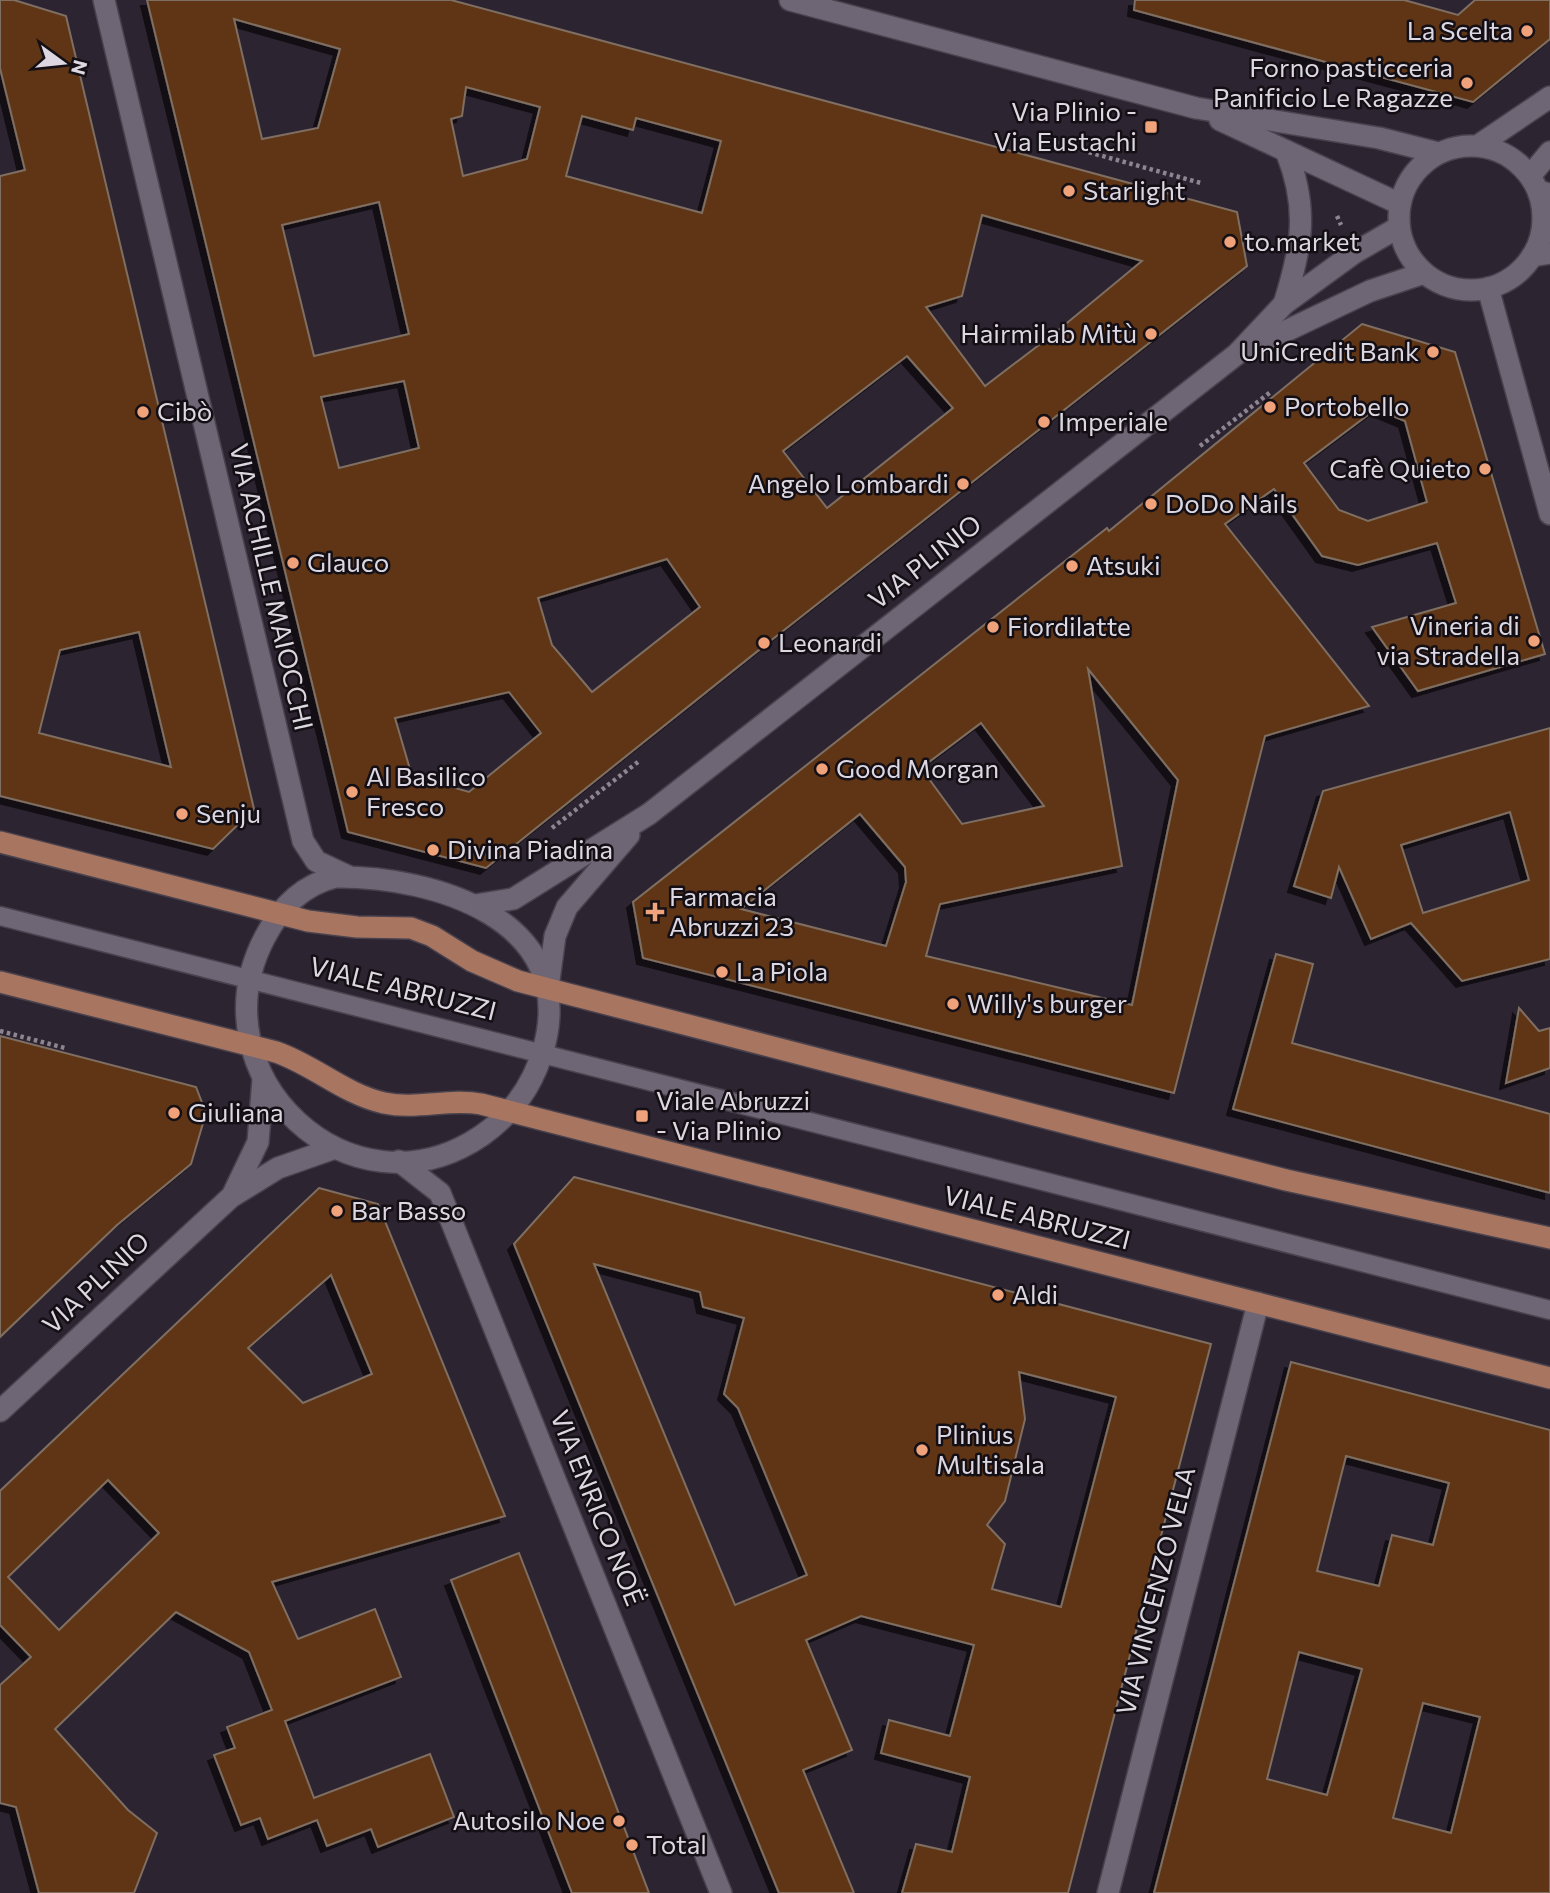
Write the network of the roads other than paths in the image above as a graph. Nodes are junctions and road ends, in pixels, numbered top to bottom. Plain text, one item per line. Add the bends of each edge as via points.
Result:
1 (104, 0) edge
2 (790, 0) edge
3 (1550, 97) edge
4 (1196, 108) junction
5 (1479, 145) junction
6 (1286, 151) junction
7 (1550, 152) edge
8 (1438, 153) junction
9 (1539, 187) edge
10 (1400, 204) junction
11 (1399, 227) junction
12 (1541, 254) edge
13 (1424, 273) junction
14 (1488, 288) junction
15 (1284, 304) junction
16 (1237, 354) junction
17 (1550, 514) edge
18 (649, 814) junction
19 (0, 842) edge
20 (350, 877) junction
21 (475, 905) junction
22 (279, 914) junction
23 (0, 916) edge
24 (249, 979) junction
25 (0, 982) edge
26 (548, 989) junction
27 (251, 1045) junction
28 (542, 1054) junction
29 (263, 1079) junction
30 (510, 1112) junction
31 (335, 1148) junction
32 (399, 1161) junction
33 (231, 1197) junction
34 (1550, 1238) edge
35 (1258, 1303) junction
36 (1550, 1310) edge
37 (1550, 1378) edge
38 (0, 1410) edge
39 (721, 1893) edge
40 (1108, 1893) edge

1 - 20 street, VIA ACHILLE MAIOCCHI via 301,831 316,861
2 - 4 street
3 - 5 street
4 - 6 street
4 - 8 street via 1379,138
5 - 8 street
5 - 9 street via 1510,156
6 - 10 street
6 - 15 street via 1298,179 1303,219 1297,263
7 - 9 street
8 - 10 street via 1417,169
9 - 12 street
10 - 11 street
11 - 13 street via 1408,253
11 - 15 street, VIA PLINIO
12 - 14 street via 1512,277
13 - 14 street via 1453,288
13 - 16 street, VIA PLINIO via 1370,290
14 - 17 street
15 - 16 street, VIA PLINIO
16 - 18 street, VIA PLINIO
18 - 21 street, VIA PLINIO via 513,899
18 - 26 street, VIA PLINIO via 567,906 555,936
19 - 22 main road, VIALE ABRUZZI
20 - 21 street via 419,887
20 - 22 street via 307,887
21 - 26 street via 532,949
22 - 24 street via 260,946
22 - 26 main road, VIALE ABRUZZI via 335,925 411,928 489,969
23 - 24 lane, VIALE ABRUZZI
24 - 27 street via 246,1015
24 - 28 lane, VIALE ABRUZZI
25 - 27 main road, VIALE ABRUZZI
26 - 28 street
26 - 34 main road, VIALE ABRUZZI via 1286,1180
27 - 29 street
27 - 30 main road, VIALE ABRUZZI via 288,1056 350,1092 384,1103 469,1102
28 - 30 street
28 - 36 lane, VIALE ABRUZZI
29 - 31 street via 296,1123
29 - 33 street, VIA PLINIO via 258,1142
30 - 32 street via 478,1138 452,1151
30 - 35 main road, VIALE ABRUZZI
31 - 32 street
31 - 33 street, VIA PLINIO via 278,1168
32 - 39 street, VIA ENRICO NOË via 440,1193
33 - 38 street, VIA PLINIO
35 - 37 main road, VIALE ABRUZZI
35 - 40 street, VIA VINCENZO VELA

